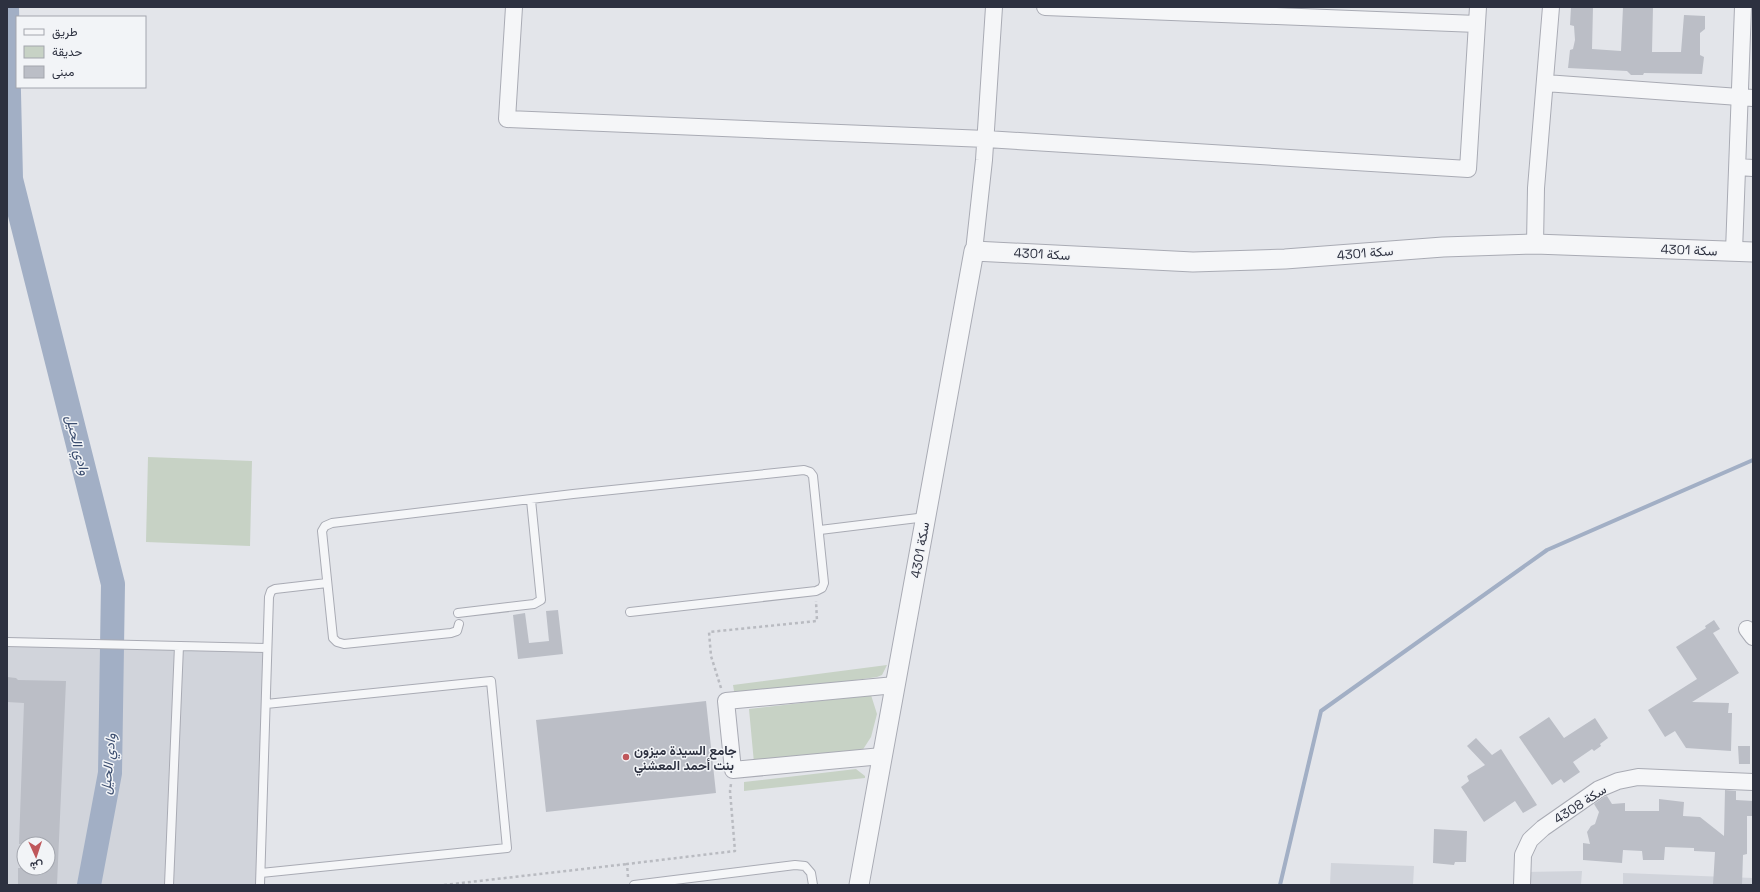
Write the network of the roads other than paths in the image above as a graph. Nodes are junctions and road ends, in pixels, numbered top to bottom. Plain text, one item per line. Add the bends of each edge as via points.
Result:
1 (514, 7) edge
2 (994, 7) edge
3 (1044, 7) edge
4 (1478, 7) edge
5 (1551, 7) edge
6 (1747, 8) edge
7 (1477, 24) junction
8 (1545, 83) junction
9 (1747, 98) edge
10 (986, 139) junction
11 (1745, 168) edge
12 (1535, 244) junction
13 (974, 251) junction
14 (1744, 252) edge
15 (531, 500) junction
16 (926, 517) junction
17 (820, 530) junction
18 (327, 584) junction
19 (630, 612) dead end
20 (458, 613) dead end
21 (459, 624) dead end
22 (7, 642) edge
23 (179, 646) junction
24 (267, 648) junction
25 (895, 684) junction
26 (266, 704) junction
27 (882, 756) junction
28 (1753, 782) edge
29 (261, 873) junction
30 (679, 882) edge
31 (169, 885) edge
32 (260, 885) edge
33 (634, 885) edge
34 (813, 885) edge
35 (859, 885) edge
36 (1522, 885) edge

1 - 10 street via 507,119
2 - 10 street
3 - 7 street
4 - 7 street
5 - 8 street
6 - 9 street
7 - 10 street via 1468,169
8 - 9 street
8 - 12 street via 1536,188
9 - 11 street
10 - 13 street
11 - 14 street
12 - 13 street, سكة 4301 via 1193,262
12 - 14 street, سكة 4301
13 - 16 street, سكة 4301
15 - 17 lane via 804,470 813,476
15 - 18 lane via 332,523 325,526 322,532
15 - 20 lane via 542,600 534,604
16 - 17 lane
16 - 25 street, سكة 4301
17 - 19 lane via 824,583 822,588 816,591
18 - 21 lane via 332,638 337,642 344,644 451,633 457,631
18 - 24 lane via 271,591
22 - 23 lane
23 - 24 lane
23 - 31 lane
24 - 26 lane
25 - 27 street, سكة 4301
25 - 27 street via 726,701 733,770
26 - 29 lane
26 - 29 lane via 491,681 507,848
27 - 35 street, سكة 4301
28 - 36 street, سكة 4308 via 1638,777 1618,781 1599,789 1530,840 1523,855
29 - 32 lane
30 - 33 lane
30 - 34 lane via 795,865 805,866 811,873

